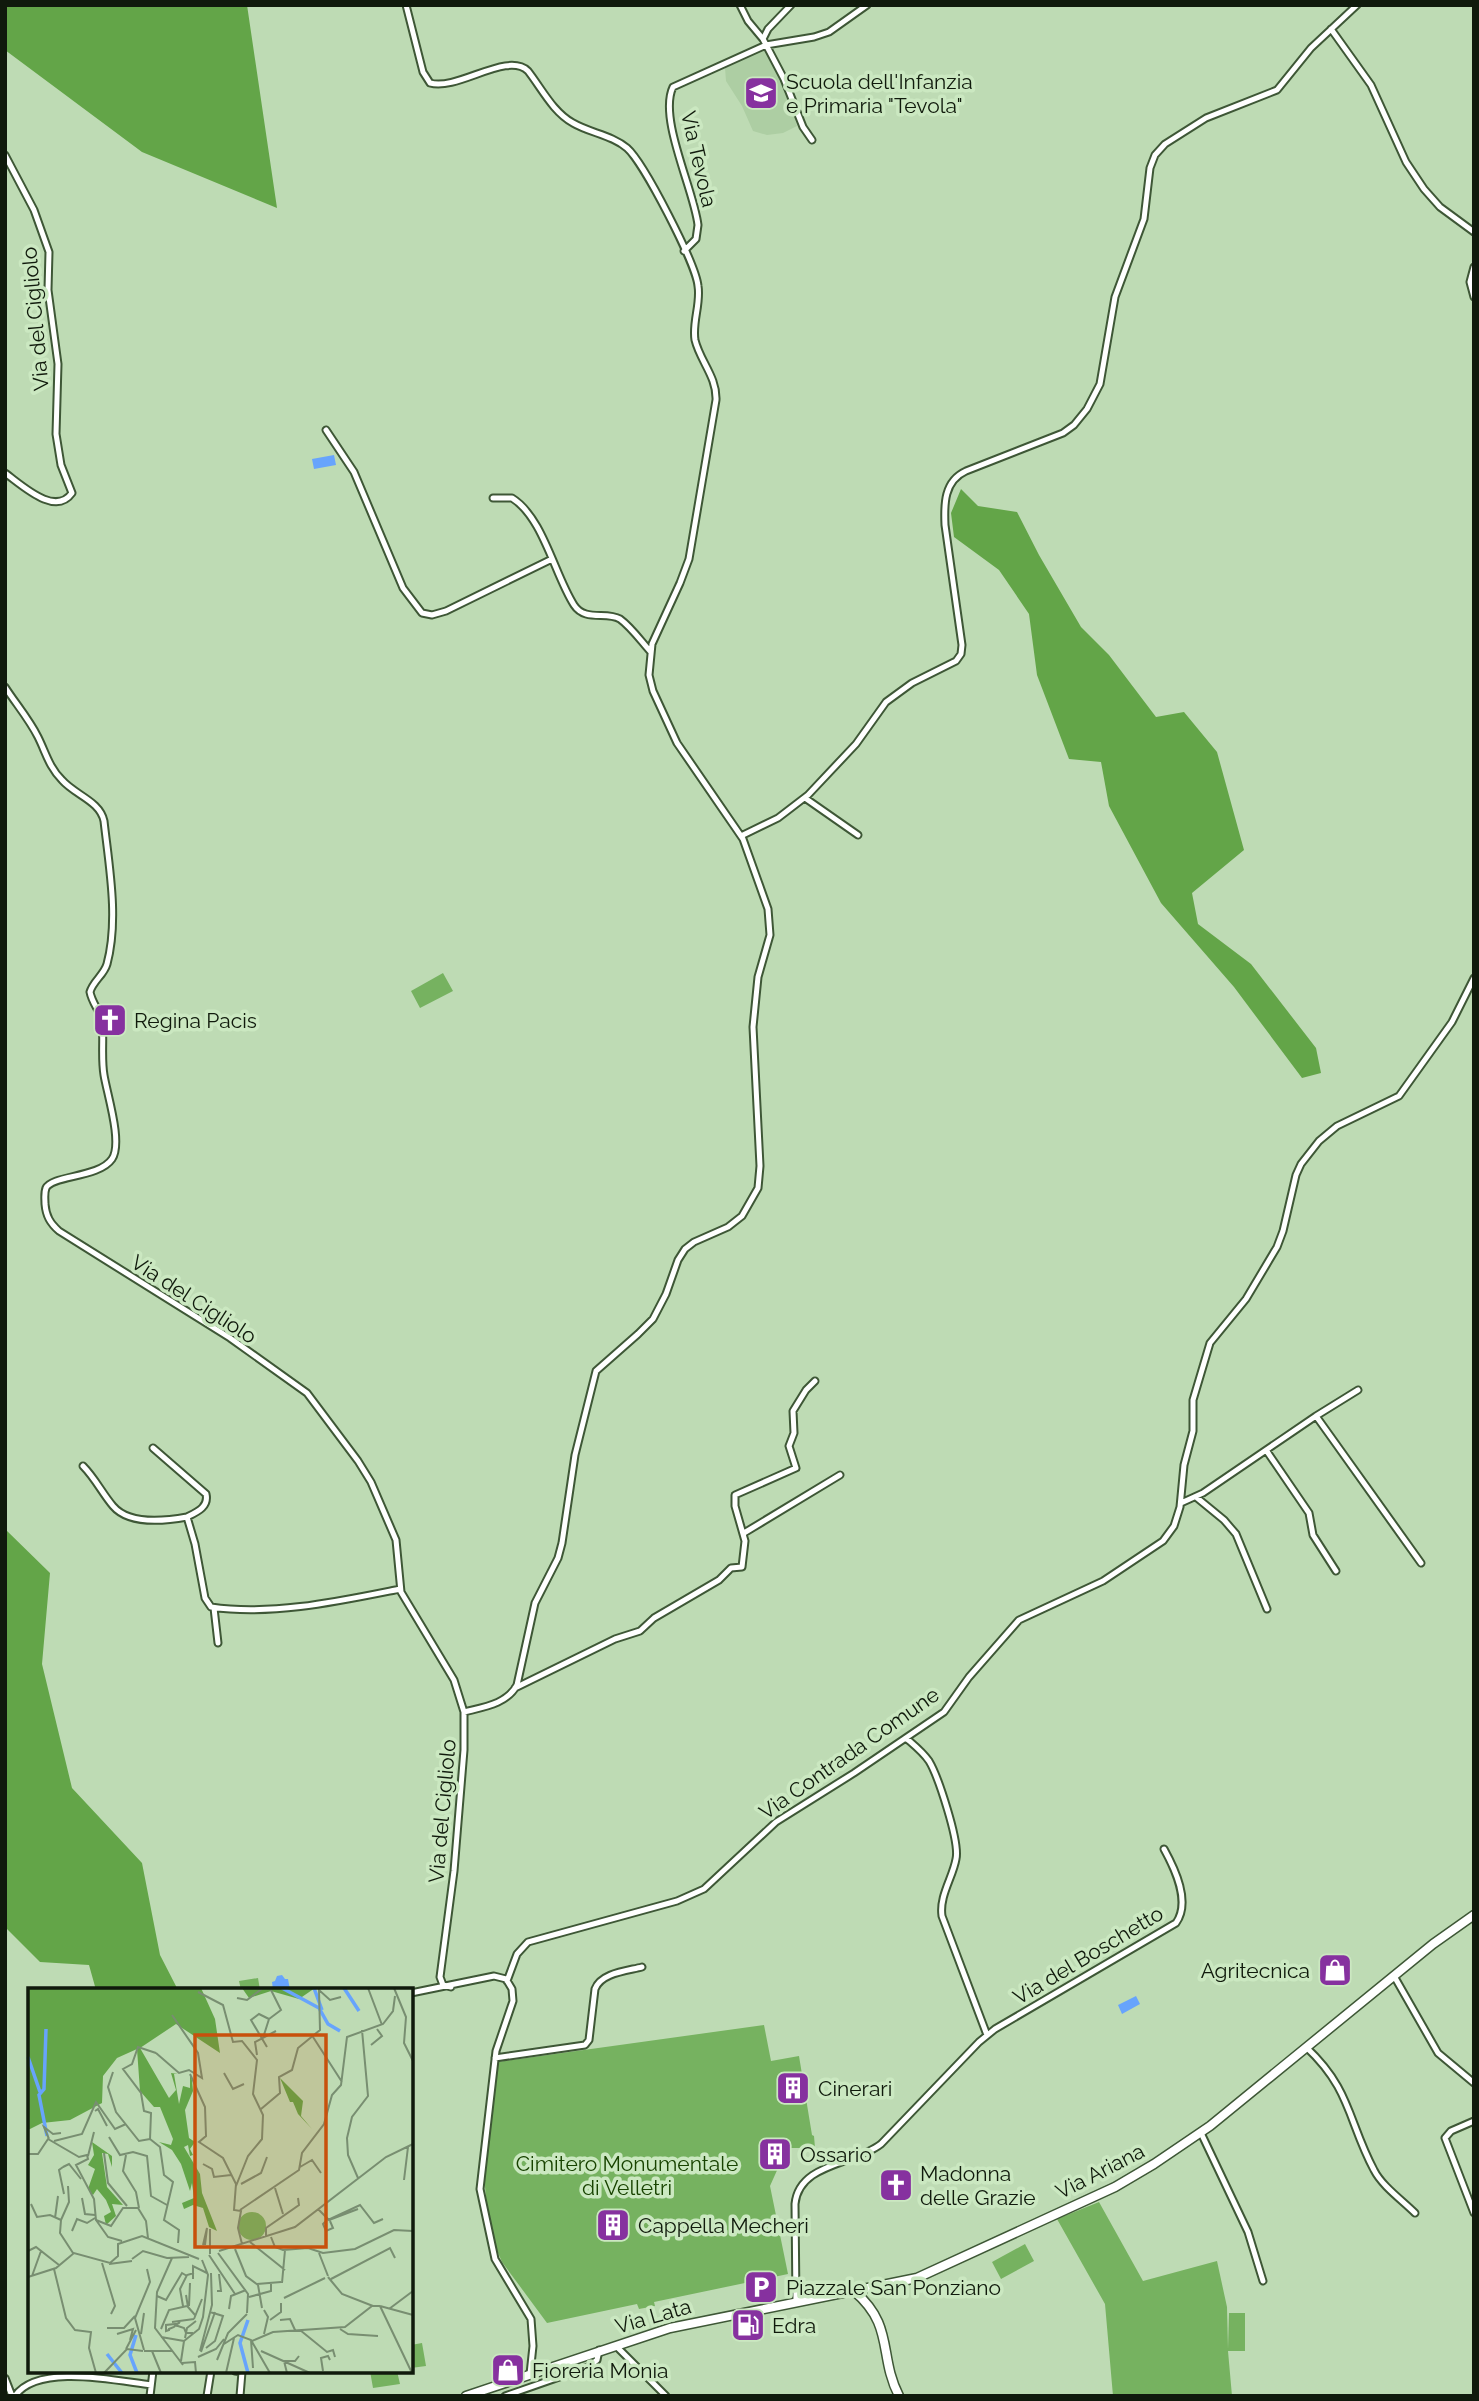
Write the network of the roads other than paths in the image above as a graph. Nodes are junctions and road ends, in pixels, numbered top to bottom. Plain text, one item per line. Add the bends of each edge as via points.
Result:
1 (407, 5) edge
2 (740, 5) edge
3 (791, 5) edge
4 (867, 5) edge
5 (1357, 5) edge
6 (1331, 29) junction
7 (764, 42) junction
8 (812, 140) dead end
9 (5, 155) edge
10 (1474, 232) edge
11 (684, 251) junction
12 (1474, 268) edge
13 (1474, 297) edge
14 (326, 429) dead end
15 (5, 474) edge
16 (493, 498) dead end
17 (552, 559) junction
18 (650, 651) junction
19 (5, 687) edge
20 (805, 798) junction
21 (858, 835) dead end
22 (741, 836) junction
23 (1474, 978) edge
24 (815, 1381) dead end
25 (1358, 1390) dead end
26 (1316, 1416) junction
27 (153, 1448) dead end
28 (1266, 1450) junction
29 (83, 1466) dead end
30 (841, 1475) dead end
31 (1196, 1497) junction
32 (1181, 1503) junction
33 (187, 1517) junction
34 (744, 1533) junction
35 (1421, 1563) dead end
36 (1336, 1571) dead end
37 (400, 1589) junction
38 (214, 1608) junction
39 (1267, 1609) dead end
40 (218, 1643) dead end
41 (516, 1688) junction
42 (464, 1712) junction
43 (906, 1738) junction
44 (1164, 1849) dead end
45 (1474, 1915) edge
46 (642, 1967) dead end
47 (1394, 1976) junction
48 (508, 1981) junction
49 (451, 1987) junction
50 (413, 1993) edge
51 (987, 2035) junction
52 (1307, 2047) junction
53 (495, 2058) junction
54 (1474, 2083) edge
55 (1474, 2121) edge
56 (1201, 2133) junction
57 (1415, 2213) dead end
58 (1474, 2213) edge
59 (1263, 2281) dead end
60 (854, 2291) junction
61 (796, 2302) junction
62 (614, 2345) junction
63 (599, 2350) junction
64 (113, 2373) edge
65 (153, 2373) edge
66 (211, 2373) edge
67 (239, 2373) edge
68 (82, 2374) edge
69 (530, 2374) junction
70 (5, 2378) edge
71 (112, 2380) junction
72 (151, 2385) junction
73 (526, 2389) junction
74 (14, 2396) edge
75 (150, 2396) edge
76 (207, 2396) edge
77 (240, 2396) edge
78 (466, 2396) edge
79 (505, 2396) edge
80 (515, 2396) edge
81 (666, 2396) edge
82 (899, 2396) edge

1 - 11 street via 428,82 442,85 509,65 524,67 564,117 630,151
2 - 7 street
3 - 7 street, Via Tevola via 768,29
4 - 7 street, Via Tevola via 830,32
5 - 6 street
6 - 10 street via 1371,85 1424,189
6 - 20 street via 1276,91 1202,120 1154,155 1144,219 1117,288 1101,379 1090,405 1063,433 963,472 950,484 945,526 960,656 891,698 848,754
7 - 8 street
7 - 11 street, Via Tevola via 672,89 676,142 698,225 696,239
9 - 15 street, Via del Cigliolo via 49,252 48,290 58,359 56,428 61,465 72,493 61,502 52,502
11 - 18 street via 698,285 695,338 714,383 716,400 689,559
12 - 13 street via 1470,282
14 - 17 street via 354,472 403,588 422,613 446,611
16 - 17 street via 517,501
17 - 18 street via 577,609 617,618
18 - 22 street via 650,682 674,737
19 - 37 street, Via del Cigliolo via 38,736 53,771 102,812 110,878 110,947 104,972 90,992 102,1020 103,1069 115,1150 111,1161 97,1170 48,1185 44,1195 48,1219 59,1231 234,1341 310,1396 362,1466 382,1505 396,1541
20 - 21 street
20 - 22 street
22 - 41 street via 767,905 770,926 753,1027 758,1188 737,1222 685,1249 653,1319 596,1371 575,1455 561,1548 535,1603
23 - 32 street, Via Contrada Comune via 1452,1022 1399,1096 1337,1126 1300,1167 1277,1247 1243,1303 1210,1343 1193,1400 1194,1425
24 - 34 street via 793,1411 789,1446 796,1468 735,1495
25 - 26 street
26 - 28 street
26 - 35 street
27 - 33 street via 205,1492 204,1505
28 - 31 street
28 - 36 street via 1309,1513 1313,1535
29 - 33 street via 122,1514 151,1520
30 - 34 street
31 - 32 street
31 - 39 street via 1236,1534
32 - 43 street, Via Contrada Comune via 1174,1526 1160,1544 1103,1581 1017,1622 968,1677 949,1707
33 - 38 street via 206,1601
34 - 41 street via 742,1567 731,1568 640,1631
37 - 38 street via 292,1606
37 - 42 street, Via del Cigliolo via 454,1680
38 - 40 street
41 - 42 street via 502,1700
42 - 49 street, Via del Cigliolo via 453,1880 440,1977 443,1985
43 - 48 street, Via Contrada Comune via 776,1822 704,1889 677,1901 528,1942 517,1954
43 - 51 street via 933,1769 955,1837 957,1858 941,1913
44 - 51 street, Via del Boschetto via 1180,1892 1182,1907 1176,1923
45 - 47 main road, Via Ariana
46 - 53 street via 598,1982 585,2045
47 - 52 main road, Via Ariana
47 - 54 street via 1438,2053
48 - 49 street via 491,1976
48 - 53 street via 513,2003
49 - 50 street
51 - 61 street, Via del Boschetto via 878,2147 817,2173 800,2186 795,2209
52 - 56 main road, Via Ariana
52 - 57 street via 1340,2087 1375,2172
53 - 69 street via 481,2195 495,2259 531,2319
55 - 58 street via 1445,2138
56 - 59 street via 1248,2232
56 - 60 main road, Via Ariana via 1115,2187 927,2274
60 - 61 main road, Via Lata
60 - 82 main road via 880,2323
61 - 62 main road, Via Lata via 689,2323
62 - 63 main road, Via Lata
62 - 81 street
63 - 69 main road, Via Lata
63 - 73 street via 590,2366
64 - 71 street
65 - 72 street
66 - 76 street
67 - 77 street
68 - 71 street
68 - 74 street via 30,2384
69 - 78 main road, Via Lata
70 - 74 street
71 - 72 street
72 - 75 street
73 - 79 street
73 - 80 street

